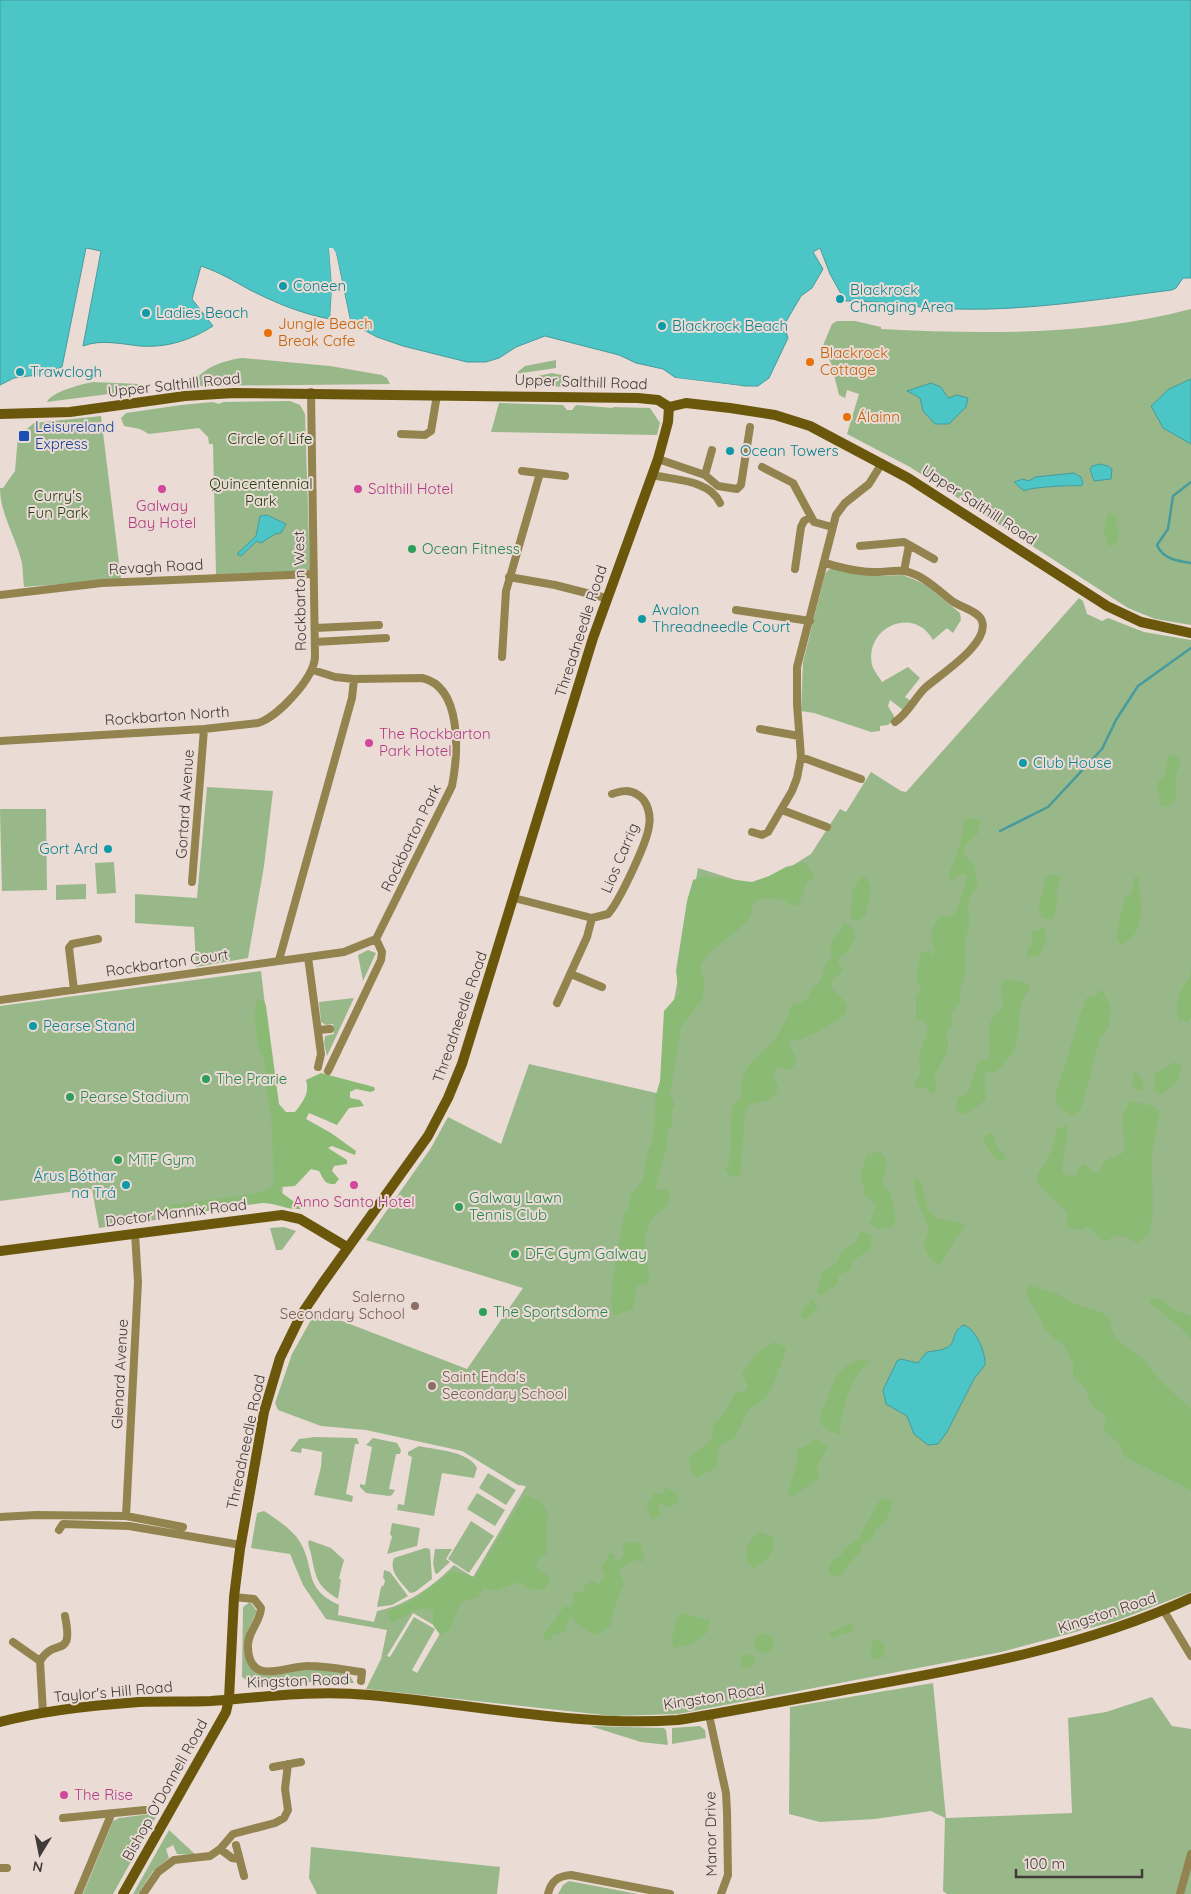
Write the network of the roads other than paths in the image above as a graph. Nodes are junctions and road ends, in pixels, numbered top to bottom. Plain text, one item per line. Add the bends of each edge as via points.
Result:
1 (311, 392) junction
2 (437, 395) junction
3 (670, 407) junction
4 (0, 414) edge
5 (750, 427) dead end
6 (401, 434) dead end
7 (712, 450) dead end
8 (658, 459) junction
9 (882, 463) junction
10 (762, 467) dead end
11 (522, 471) dead end
12 (540, 473) junction
13 (652, 475) junction
14 (705, 475) junction
15 (565, 476) dead end
16 (720, 503) dead end
17 (810, 517) junction
18 (832, 527) junction
19 (909, 545) junction
20 (860, 546) dead end
21 (934, 558) dead end
22 (824, 563) junction
23 (795, 569) dead end
24 (904, 571) junction
25 (314, 574) junction
26 (509, 577) junction
27 (0, 595) edge
28 (606, 598) junction
29 (736, 610) dead end
30 (810, 620) junction
31 (379, 624) dead end
32 (315, 628) junction
33 (1191, 633) edge
34 (386, 638) dead end
35 (316, 642) junction
36 (502, 657) dead end
37 (314, 670) junction
38 (354, 679) junction
39 (895, 722) dead end
40 (204, 729) junction
41 (760, 729) dead end
42 (799, 736) junction
43 (0, 741) edge
44 (801, 757) junction
45 (861, 780) dead end
46 (612, 794) dead end
47 (782, 810) junction
48 (827, 827) dead end
49 (752, 832) dead end
50 (192, 882) dead end
51 (514, 898) junction
52 (592, 918) junction
53 (98, 939) dead end
54 (376, 939) junction
55 (308, 957) junction
56 (279, 960) junction
57 (571, 974) junction
58 (602, 987) dead end
59 (74, 990) junction
60 (0, 1000) edge
61 (557, 1003) dead end
62 (330, 1029) dead end
63 (318, 1030) junction
64 (318, 1067) dead end
65 (328, 1071) dead end
66 (135, 1233) junction
67 (347, 1247) junction
68 (0, 1251) edge
69 (126, 1516) junction
70 (0, 1518) edge
71 (183, 1526) dead end
72 (59, 1530) dead end
73 (241, 1545) junction
74 (234, 1597) junction
75 (1191, 1598) edge
76 (1164, 1611) junction
77 (66, 1616) dead end
78 (13, 1642) dead end
79 (1191, 1656) edge
80 (40, 1661) junction
81 (361, 1681) dead end
82 (229, 1699) junction
83 (43, 1714) junction
84 (709, 1715) junction
85 (0, 1722) edge
86 (301, 1762) dead end
87 (288, 1764) junction
88 (273, 1768) dead end
89 (145, 1810) dead end
90 (111, 1814) junction
91 (63, 1818) dead end
92 (236, 1845) dead end
93 (220, 1849) junction
94 (170, 1850) dead end
95 (1191, 1854) edge
96 (239, 1859) junction
97 (174, 1860) junction
98 (244, 1876) dead end
99 (655, 1893) edge
100 (724, 1893) edge
101 (78, 1894) edge
102 (123, 1894) edge
103 (143, 1894) edge
104 (548, 1894) edge
105 (670, 1894) edge
106 (1180, 1894) edge

1 - 2 main road, Upper Salthill Road
1 - 4 main road, Upper Salthill Road via 185,396 70,412
1 - 25 street, Rockbarton West
2 - 3 main road, Upper Salthill Road via 638,398 658,400
2 - 6 street via 431,431 425,435
3 - 8 main road, Threadneedle Road
3 - 9 main road, Upper Salthill Road via 686,403 781,416 810,426
5 - 14 street via 741,485 737,489 718,486
7 - 14 street
8 - 13 main road, Threadneedle Road
8 - 14 street
9 - 18 street via 865,488 841,507
9 - 33 main road, Upper Salthill Road via 1107,606 1141,622
10 - 17 street via 793,482
11 - 12 street
12 - 15 street
12 - 26 street
13 - 16 street via 706,487 716,494
13 - 28 main road, Threadneedle Road
17 - 18 street via 814,522
17 - 23 street via 801,527
18 - 22 street
19 - 20 street via 897,542
19 - 21 street
19 - 24 street
22 - 24 street via 862,572
22 - 30 street
24 - 39 street via 930,583 957,605 980,616 983,626 980,638 950,670 923,690 906,714
25 - 27 street, Revagh Road via 102,584
25 - 32 street, Rockbarton West
26 - 28 street via 556,584
26 - 36 street
28 - 51 main road, Threadneedle Road
29 - 30 street
30 - 42 street via 796,676
31 - 32 street
32 - 35 street, Rockbarton West
34 - 35 street
35 - 37 street, Rockbarton West
37 - 38 street, Rockbarton Park via 335,678
37 - 40 street, Rockbarton North via 266,720
38 - 54 street, Rockbarton Park via 431,680 445,694 456,738 452,786
38 - 56 street via 352,698
40 - 43 street, Rockbarton North
40 - 50 street, Gortard Avenue
41 - 42 street
42 - 44 street
44 - 45 street
44 - 47 street via 795,784
46 - 52 street, Lios Carrig via 625,791 639,795 648,808 649,827 614,907 608,914
47 - 48 street
47 - 49 street via 766,834
51 - 52 street
51 - 67 main road, Threadneedle Road via 476,1026 448,1098 428,1136
52 - 57 street via 590,932
53 - 59 street via 72,944 68,948
54 - 55 street via 353,950
54 - 65 street via 382,952 381,960
55 - 56 street
55 - 63 street
56 - 59 street, Rockbarton Court
57 - 58 street
57 - 61 street
59 - 60 street, Rockbarton Court
62 - 63 street
63 - 64 street via 321,1054
66 - 67 main road, Doctor Mannix Road via 282,1215 300,1219
66 - 68 main road, Doctor Mannix Road
66 - 69 street, Glenard Avenue via 138,1282
67 - 73 main road, Threadneedle Road via 301,1315 275,1372 264,1412
69 - 70 street
69 - 71 street
72 - 73 street via 62,1524 105,1524
73 - 74 main road, Threadneedle Road
74 - 81 street via 254,1599 261,1608 248,1644 251,1661 258,1669 270,1673 315,1666 362,1672
74 - 82 main road, Threadneedle Road
75 - 76 main road, Kingston Road
76 - 79 street
76 - 84 main road, Kingston Road via 1117,1628 1014,1656
77 - 80 street via 67,1641
78 - 80 street
80 - 83 street
82 - 83 main road, Taylor's Hill Road via 138,1702
82 - 84 main road, Kingston Road via 324,1692 614,1721 650,1722
82 - 102 main road, Bishop O'Donnell Road via 226,1712
83 - 85 main road, Taylor's Hill Road
84 - 100 street, Manor Drive via 727,1812 728,1875
86 - 87 street
87 - 88 street
87 - 93 street via 285,1789 288,1810 284,1818 234,1834
89 - 90 street
90 - 91 street
90 - 101 street
92 - 96 street
93 - 96 street
93 - 97 street via 210,1856
94 - 97 street
95 - 106 street
96 - 98 street
97 - 103 street via 158,1872
99 - 104 street via 572,1875 556,1878
99 - 105 street

